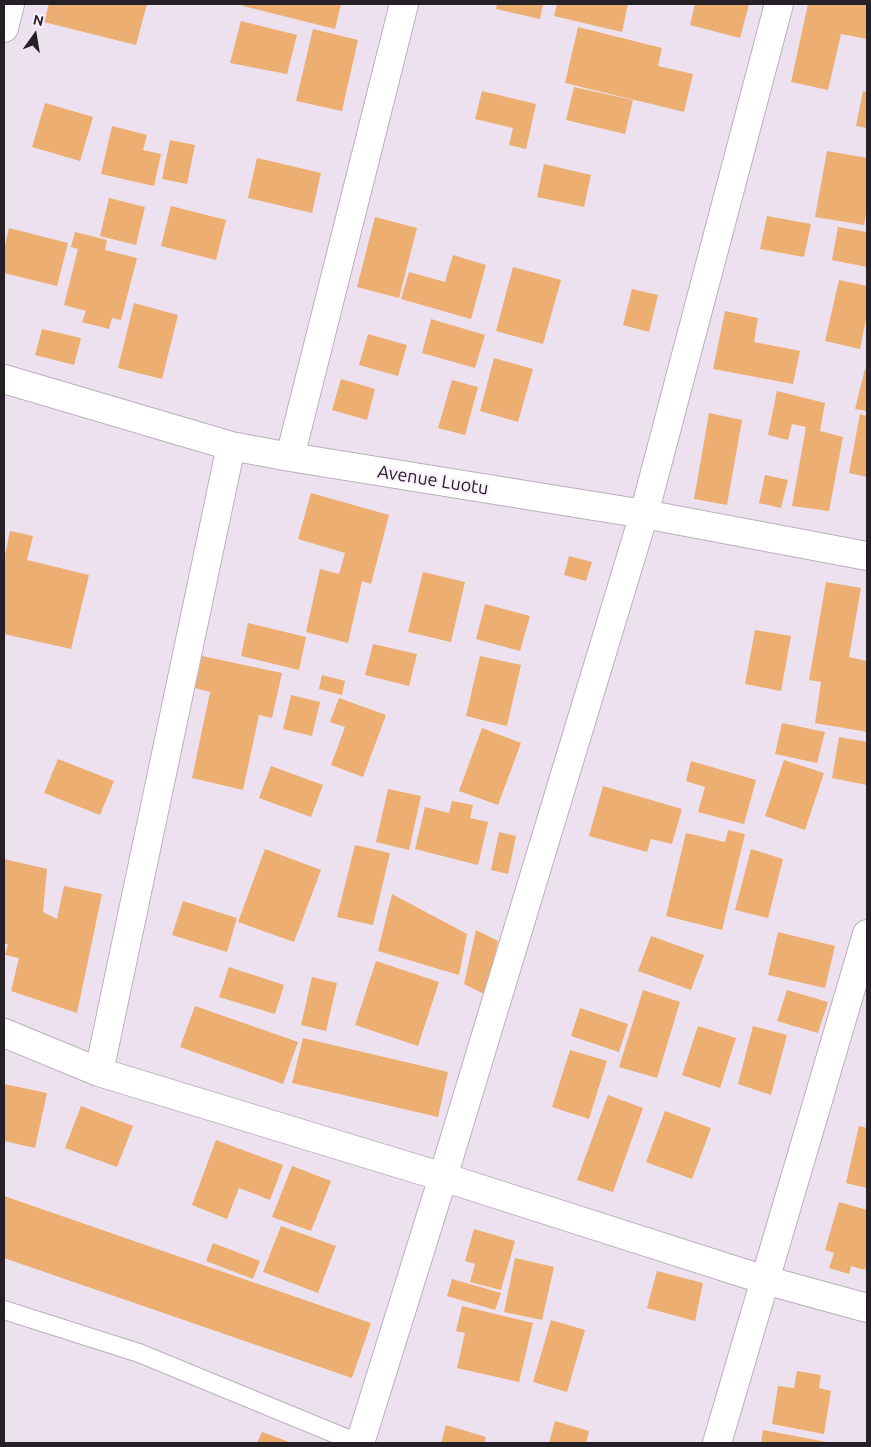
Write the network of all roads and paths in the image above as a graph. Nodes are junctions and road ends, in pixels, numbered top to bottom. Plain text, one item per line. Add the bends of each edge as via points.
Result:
1 (10, 4) edge
2 (404, 4) edge
3 (779, 4) edge
4 (4, 28) edge
5 (4, 379) edge
6 (231, 446) junction
7 (290, 457) junction
8 (644, 514) junction
9 (867, 556) edge
10 (867, 934) edge
11 (4, 1033) edge
12 (100, 1072) junction
13 (443, 1177) junction
14 (765, 1280) junction
15 (867, 1308) edge
16 (4, 1310) edge
17 (359, 1443) edge
18 (717, 1443) edge

1 - 4 street
2 - 7 street
3 - 8 street
5 - 6 street, Avenue Luotu
6 - 7 street, Avenue Luotu
6 - 12 street
7 - 8 street, Avenue Luotu
8 - 9 street, Avenue Luotu
8 - 13 street
10 - 14 street
11 - 12 street
12 - 13 street
13 - 14 street
13 - 17 street
14 - 15 street
14 - 18 street
16 - 17 lane via 139,1353

